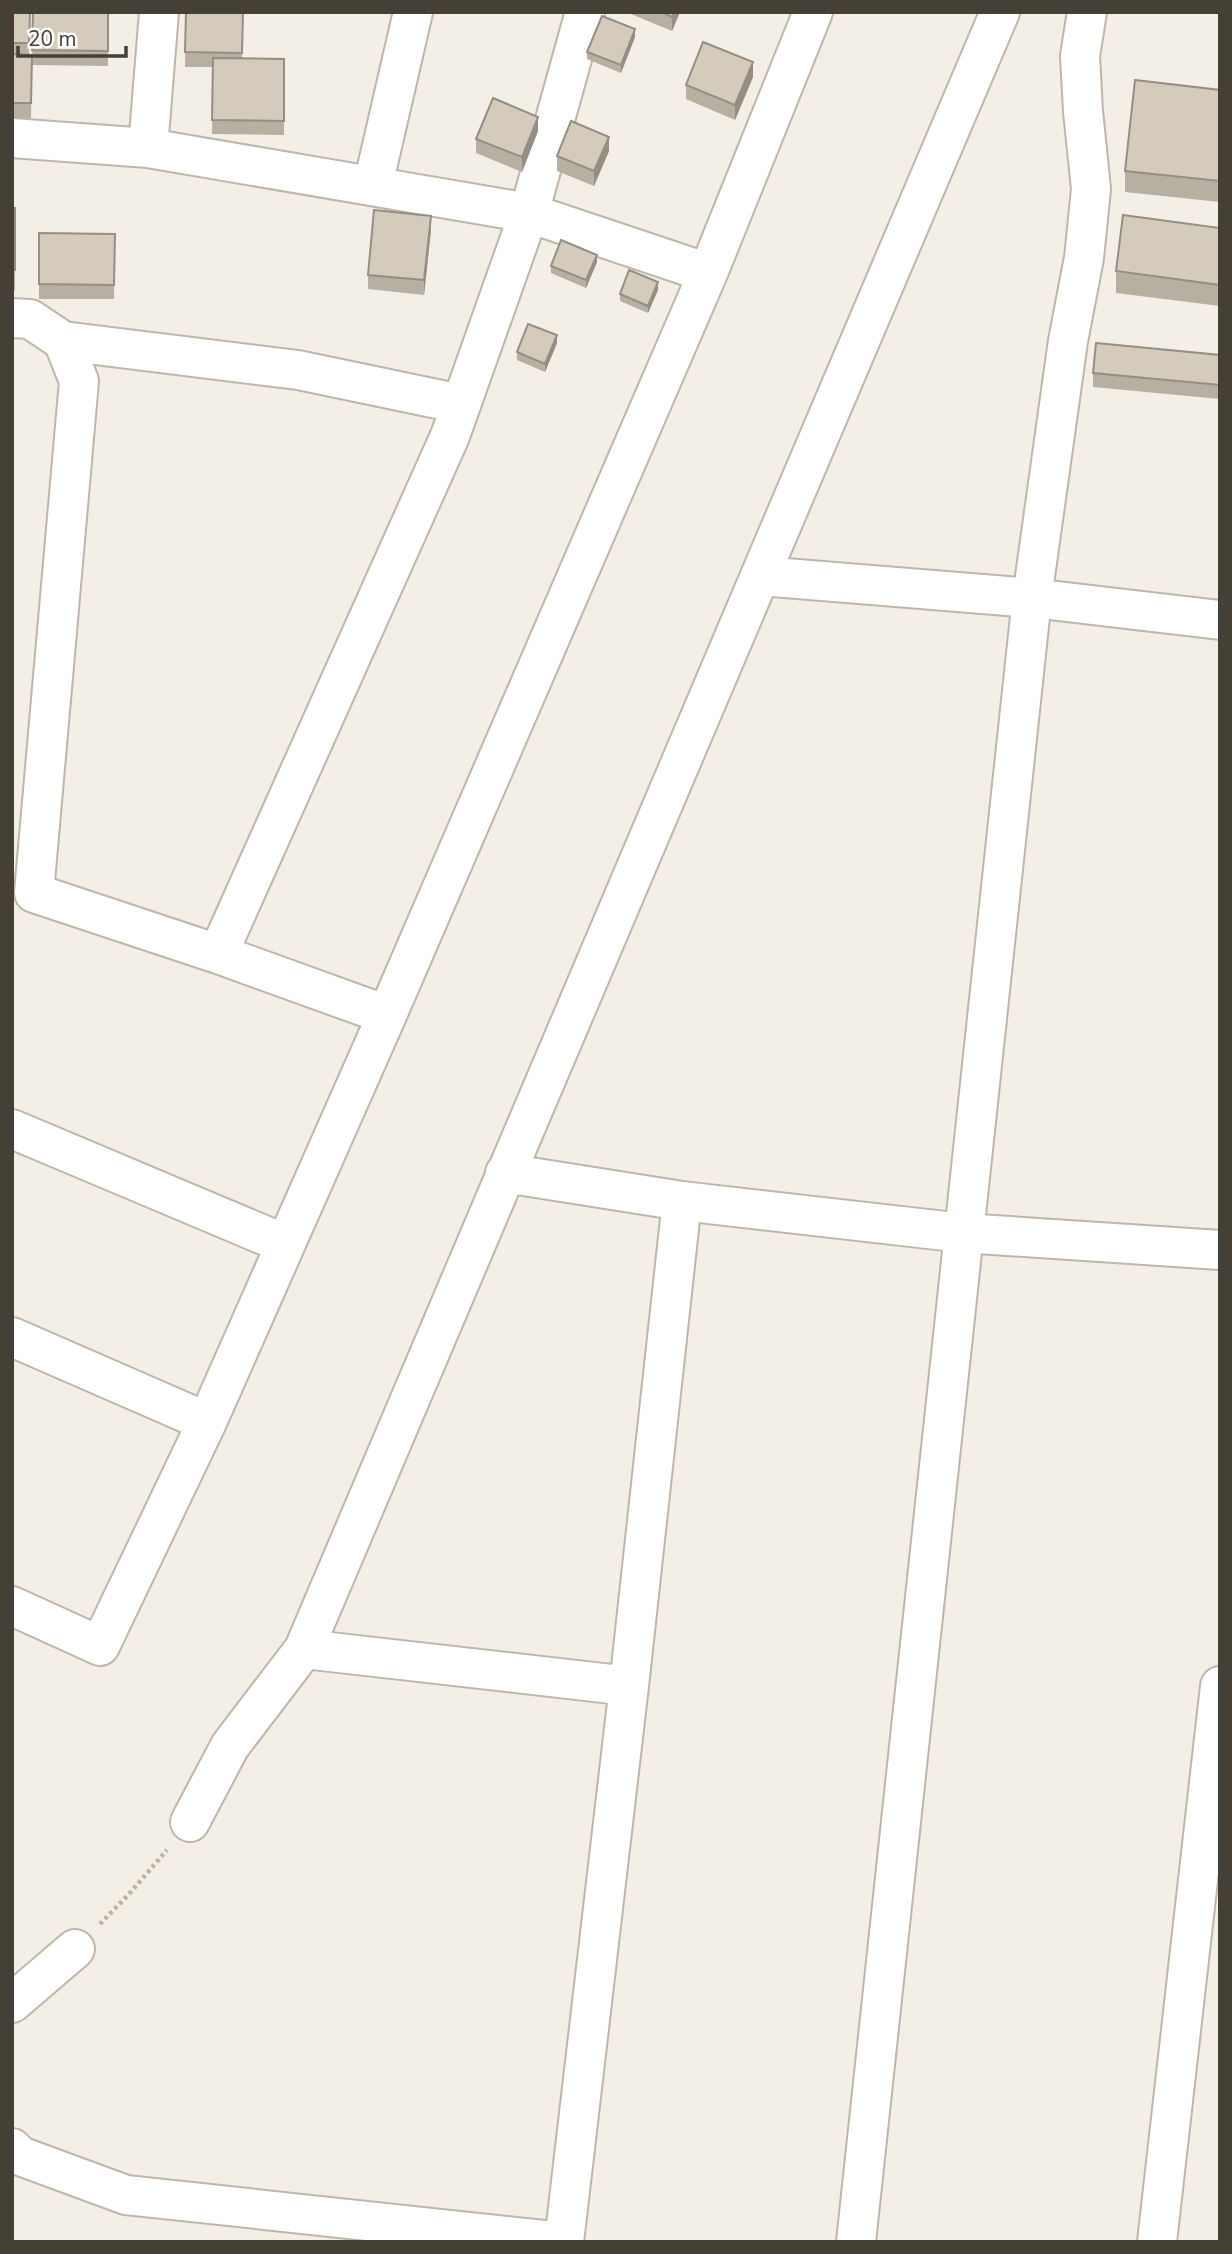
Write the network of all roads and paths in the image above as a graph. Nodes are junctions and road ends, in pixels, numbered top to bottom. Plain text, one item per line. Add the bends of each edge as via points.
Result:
1 (159, 12) edge
2 (413, 12) edge
3 (585, 12) edge
4 (813, 12) edge
5 (1000, 12) edge
6 (1087, 12) edge
7 (12, 138) edge
8 (148, 148) junction
9 (373, 185) junction
10 (529, 213) junction
11 (708, 273) junction
12 (12, 318) edge
13 (63, 341) junction
14 (461, 404) junction
15 (760, 576) junction
16 (1032, 598) junction
17 (1220, 620) edge
18 (23, 890) edge
19 (218, 954) junction
20 (387, 1015) junction
21 (12, 1129) edge
22 (505, 1173) junction
23 (682, 1201) junction
24 (963, 1233) junction
25 (285, 1244) junction
26 (1220, 1250) edge
27 (12, 1337) edge
28 (207, 1422) junction
29 (12, 1605) edge
30 (304, 1649) junction
31 (629, 1686) junction
32 (1220, 1686) edge
33 (190, 1822) joint
34 (75, 1949) joint
35 (12, 2003) edge
36 (12, 2148) edge
37 (564, 2242) edge
38 (856, 2242) edge
39 (1157, 2242) edge

1 - 8 street
2 - 9 street
3 - 10 street
4 - 11 street
5 - 15 street
6 - 16 street via 1080,56 1091,189
7 - 8 street
8 - 9 street
9 - 10 street
10 - 11 street
10 - 14 street
11 - 20 street
12 - 13 street via 30,319
13 - 14 street via 298,370
13 - 18 street via 79,381
14 - 19 street
15 - 16 street
15 - 22 street
16 - 17 street
16 - 24 street
18 - 19 street
19 - 20 street
20 - 25 street
21 - 25 street
22 - 23 street
22 - 30 street
23 - 24 street
23 - 31 street
24 - 26 street
24 - 38 street
25 - 28 street
27 - 28 street
28 - 29 street via 100,1646
30 - 31 street
30 - 33 street via 230,1746
31 - 37 street
32 - 39 street
33 - 34 path via 130,1894
34 - 35 street
36 - 37 street via 126,2195

